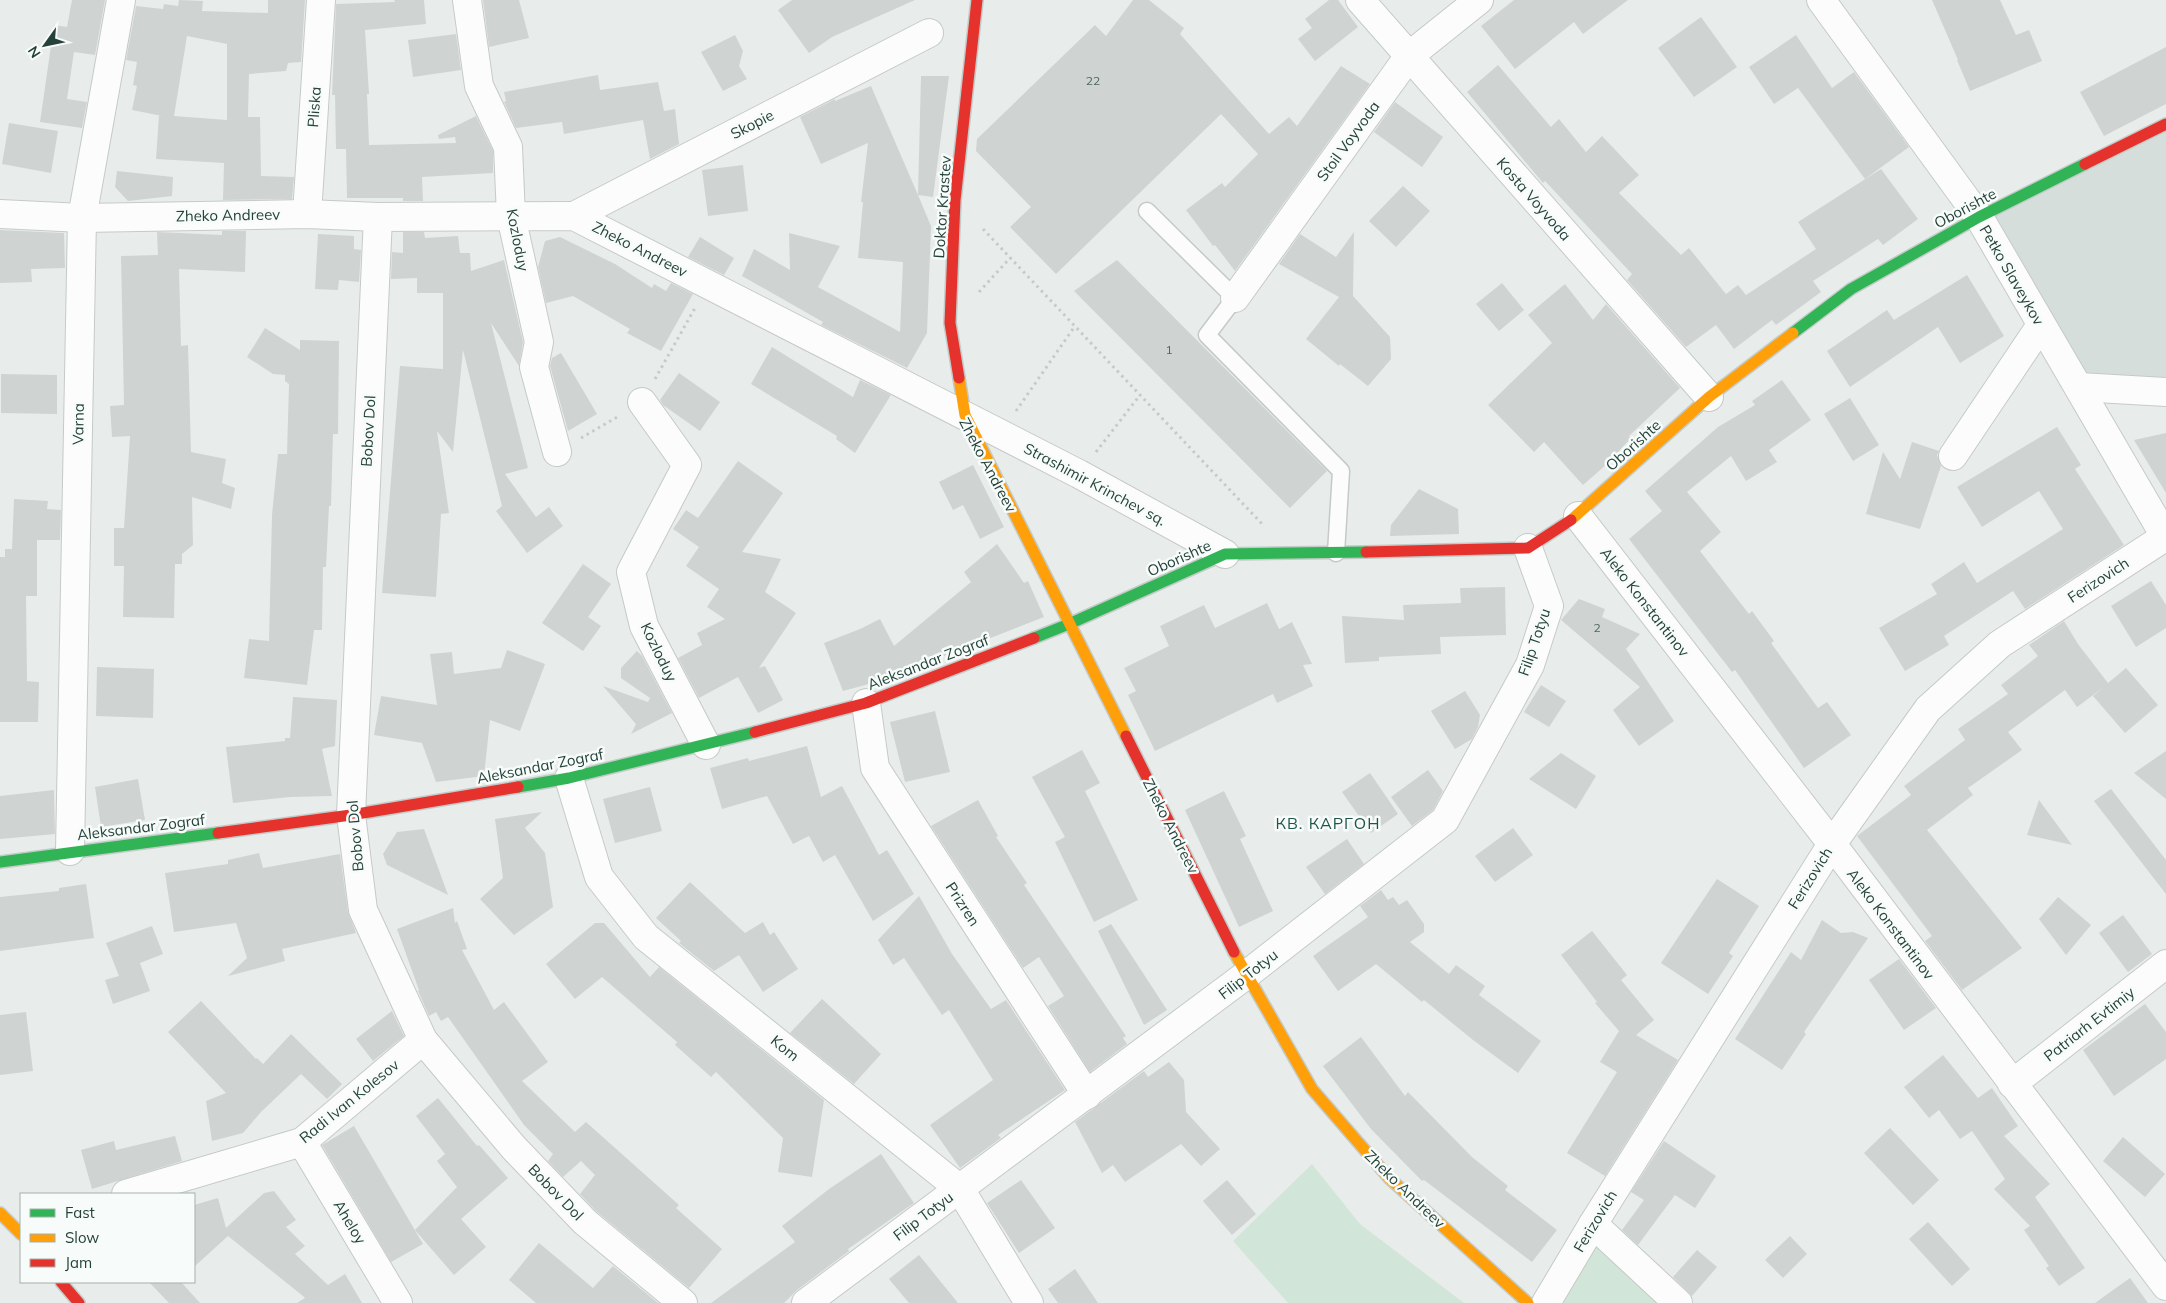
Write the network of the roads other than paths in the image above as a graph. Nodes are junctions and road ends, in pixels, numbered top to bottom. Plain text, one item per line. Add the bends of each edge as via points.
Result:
1 (121, 0) edge
2 (320, 0) edge
3 (467, 0) edge
4 (977, 0) edge
5 (1360, 0) edge
6 (1479, 0) edge
7 (1821, 0) edge
8 (930, 32) dead end
9 (1409, 56) junction
10 (2166, 124) edge
11 (1147, 211) dead end
12 (0, 214) edge
13 (307, 214) junction
14 (511, 216) junction
15 (574, 216) junction
16 (378, 217) junction
17 (1979, 217) junction
18 (82, 218) junction
19 (1235, 298) junction
20 (2041, 325) junction
21 (2078, 387) junction
22 (2166, 392) edge
23 (1709, 396) junction
24 (642, 402) dead end
25 (965, 415) junction
26 (557, 452) dead end
27 (1953, 456) dead end
28 (1578, 516) junction
29 (2166, 537) edge
30 (1528, 548) junction
31 (1336, 553) junction
32 (1224, 554) junction
33 (1068, 624) junction
34 (866, 703) junction
35 (706, 745) junction
36 (569, 778) junction
37 (350, 815) junction
38 (1832, 844) junction
39 (70, 851) junction
40 (0, 862) edge
41 (2166, 964) edge
42 (1246, 975) junction
43 (423, 1040) junction
44 (2012, 1084) junction
45 (1087, 1095) junction
46 (302, 1142) junction
47 (960, 1189) junction
48 (129, 1193) edge
49 (1593, 1224) junction
50 (62, 1283) edge
51 (2166, 1286) edge
52 (79, 1303) edge
53 (398, 1303) edge
54 (683, 1303) edge
55 (806, 1303) edge
56 (1029, 1303) edge
57 (1528, 1303) edge
58 (1546, 1303) edge
59 (1678, 1303) edge

1 - 18 street, Varna
2 - 13 street, Pliska
3 - 14 street, Kozloduy via 479,86 508,146
4 - 25 street, Doktor Krastev via 955,200 950,323
5 - 9 street, Kosta Voyvoda
6 - 9 street, Stoil Voyvoda
7 - 17 street, Petko Slaveykov
8 - 15 street, Skopie
9 - 19 street, Stoil Voyvoda
9 - 23 street, Kosta Voyvoda
10 - 17 street, Oborishte
11 - 19 lane
12 - 18 street, Zheko Andreev
13 - 16 street, Zheko Andreev
13 - 18 street, Zheko Andreev
14 - 15 street, Zheko Andreev
14 - 16 street, Zheko Andreev
14 - 26 street, Kozloduy via 539,342 534,367
15 - 25 street, Zheko Andreev
16 - 37 street, Bobov Dol
17 - 20 street, Petko Slaveykov
17 - 23 street, Oborishte via 1851,289
18 - 39 street, Varna
19 - 31 lane via 1207,336 1341,471
20 - 21 street, Petko Slaveykov
20 - 27 street
21 - 22 street
21 - 29 street, Petko Slaveykov
23 - 28 street, Oborishte
24 - 35 street, Kozloduy via 687,465 631,572 644,626
25 - 32 street, Strashimir Krinchev sq.
25 - 33 street, Zheko Andreev
28 - 30 street, Oborishte
28 - 38 street, Aleko Konstantinov
29 - 38 street, Ferizovich via 2000,644 1928,709
30 - 31 street, Oborishte
30 - 42 street, Filip Totyu via 1549,606 1530,665 1445,820
31 - 32 street, Oborishte
32 - 33 street, Oborishte
33 - 34 street, Aleksandar Zograf
33 - 42 street, Zheko Andreev
34 - 35 street, Aleksandar Zograf
34 - 45 street, Prizren via 875,768
35 - 36 street, Aleksandar Zograf
36 - 37 street, Aleksandar Zograf
36 - 47 street, Kom via 599,877 646,937
37 - 39 street, Aleksandar Zograf
37 - 43 street, Bobov Dol via 363,910
38 - 44 street, Aleko Konstantinov
38 - 49 street, Ferizovich
39 - 40 street, Aleksandar Zograf
41 - 44 street, Patriarh Evtimiy
42 - 45 street, Filip Totyu
42 - 57 street, Zheko Andreev via 1312,1089 1389,1178
43 - 46 street, Radi Ivan Kolesov
43 - 54 street, Bobov Dol via 514,1148 585,1222
44 - 51 street, Aleko Konstantinov
45 - 47 street, Filip Totyu
46 - 48 street, Radi Ivan Kolesov
46 - 53 street, Aheloy
47 - 55 street, Filip Totyu
47 - 56 street, Kom
49 - 58 street, Ferizovich
49 - 59 street
50 - 52 street

